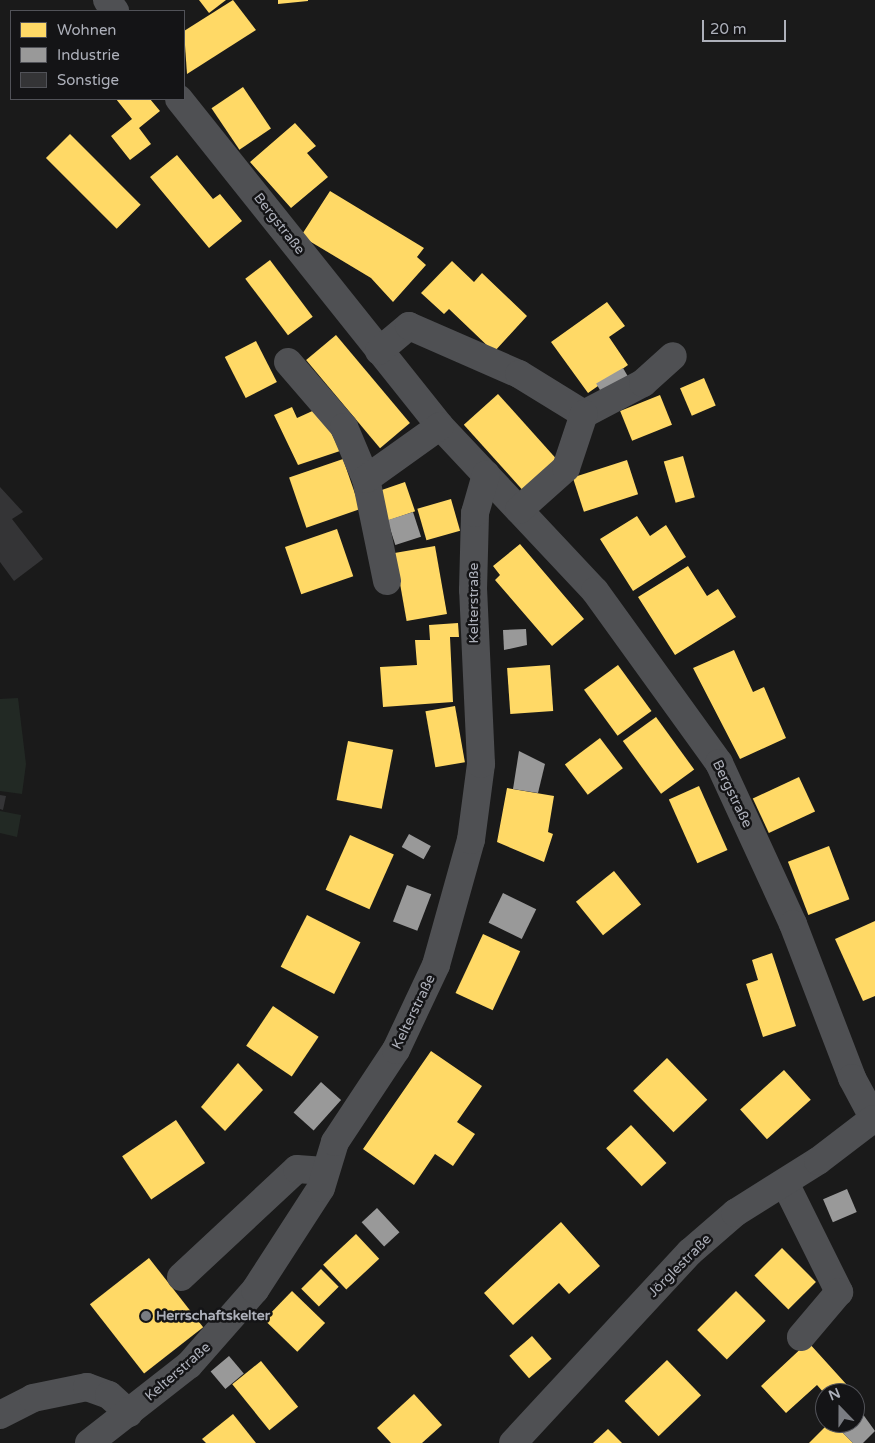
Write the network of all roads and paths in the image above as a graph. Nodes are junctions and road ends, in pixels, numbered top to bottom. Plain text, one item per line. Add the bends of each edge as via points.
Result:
1 (180, 100) edge
2 (379, 350) junction
3 (673, 356) dead end
4 (288, 362) dead end
5 (584, 414) junction
6 (440, 426) junction
7 (486, 475) junction
8 (366, 479) junction
9 (519, 510) junction
10 (387, 581) dead end
11 (874, 1120) edge
12 (324, 1171) junction
13 (785, 1184) junction
14 (181, 1277) dead end
15 (801, 1337) dead end
16 (129, 1413) junction
17 (0, 1415) edge
18 (89, 1443) edge
19 (513, 1443) edge

1 - 2 street, Bergstraße
2 - 5 street via 409,326 519,374
2 - 6 street, Bergstraße
3 - 5 street via 643,383
4 - 8 street via 344,428
5 - 9 street via 566,468
6 - 7 street, Bergstraße
6 - 8 street
7 - 9 street, Bergstraße
7 - 12 street, Kelterstraße via 475,513 474,642 481,764 471,840 436,966 396,1050 335,1142
8 - 10 street
9 - 11 street, Bergstraße via 595,591 719,763 793,924
11 - 13 street, Jörglestraße
12 - 14 street via 297,1170
12 - 16 street, Kelterstraße via 321,1188 232,1318 189,1365
13 - 15 street via 839,1292
13 - 19 street, Jörglestraße via 735,1213 690,1252
16 - 17 street via 110,1395 87,1387 33,1398
16 - 18 street, Kelterstraße

